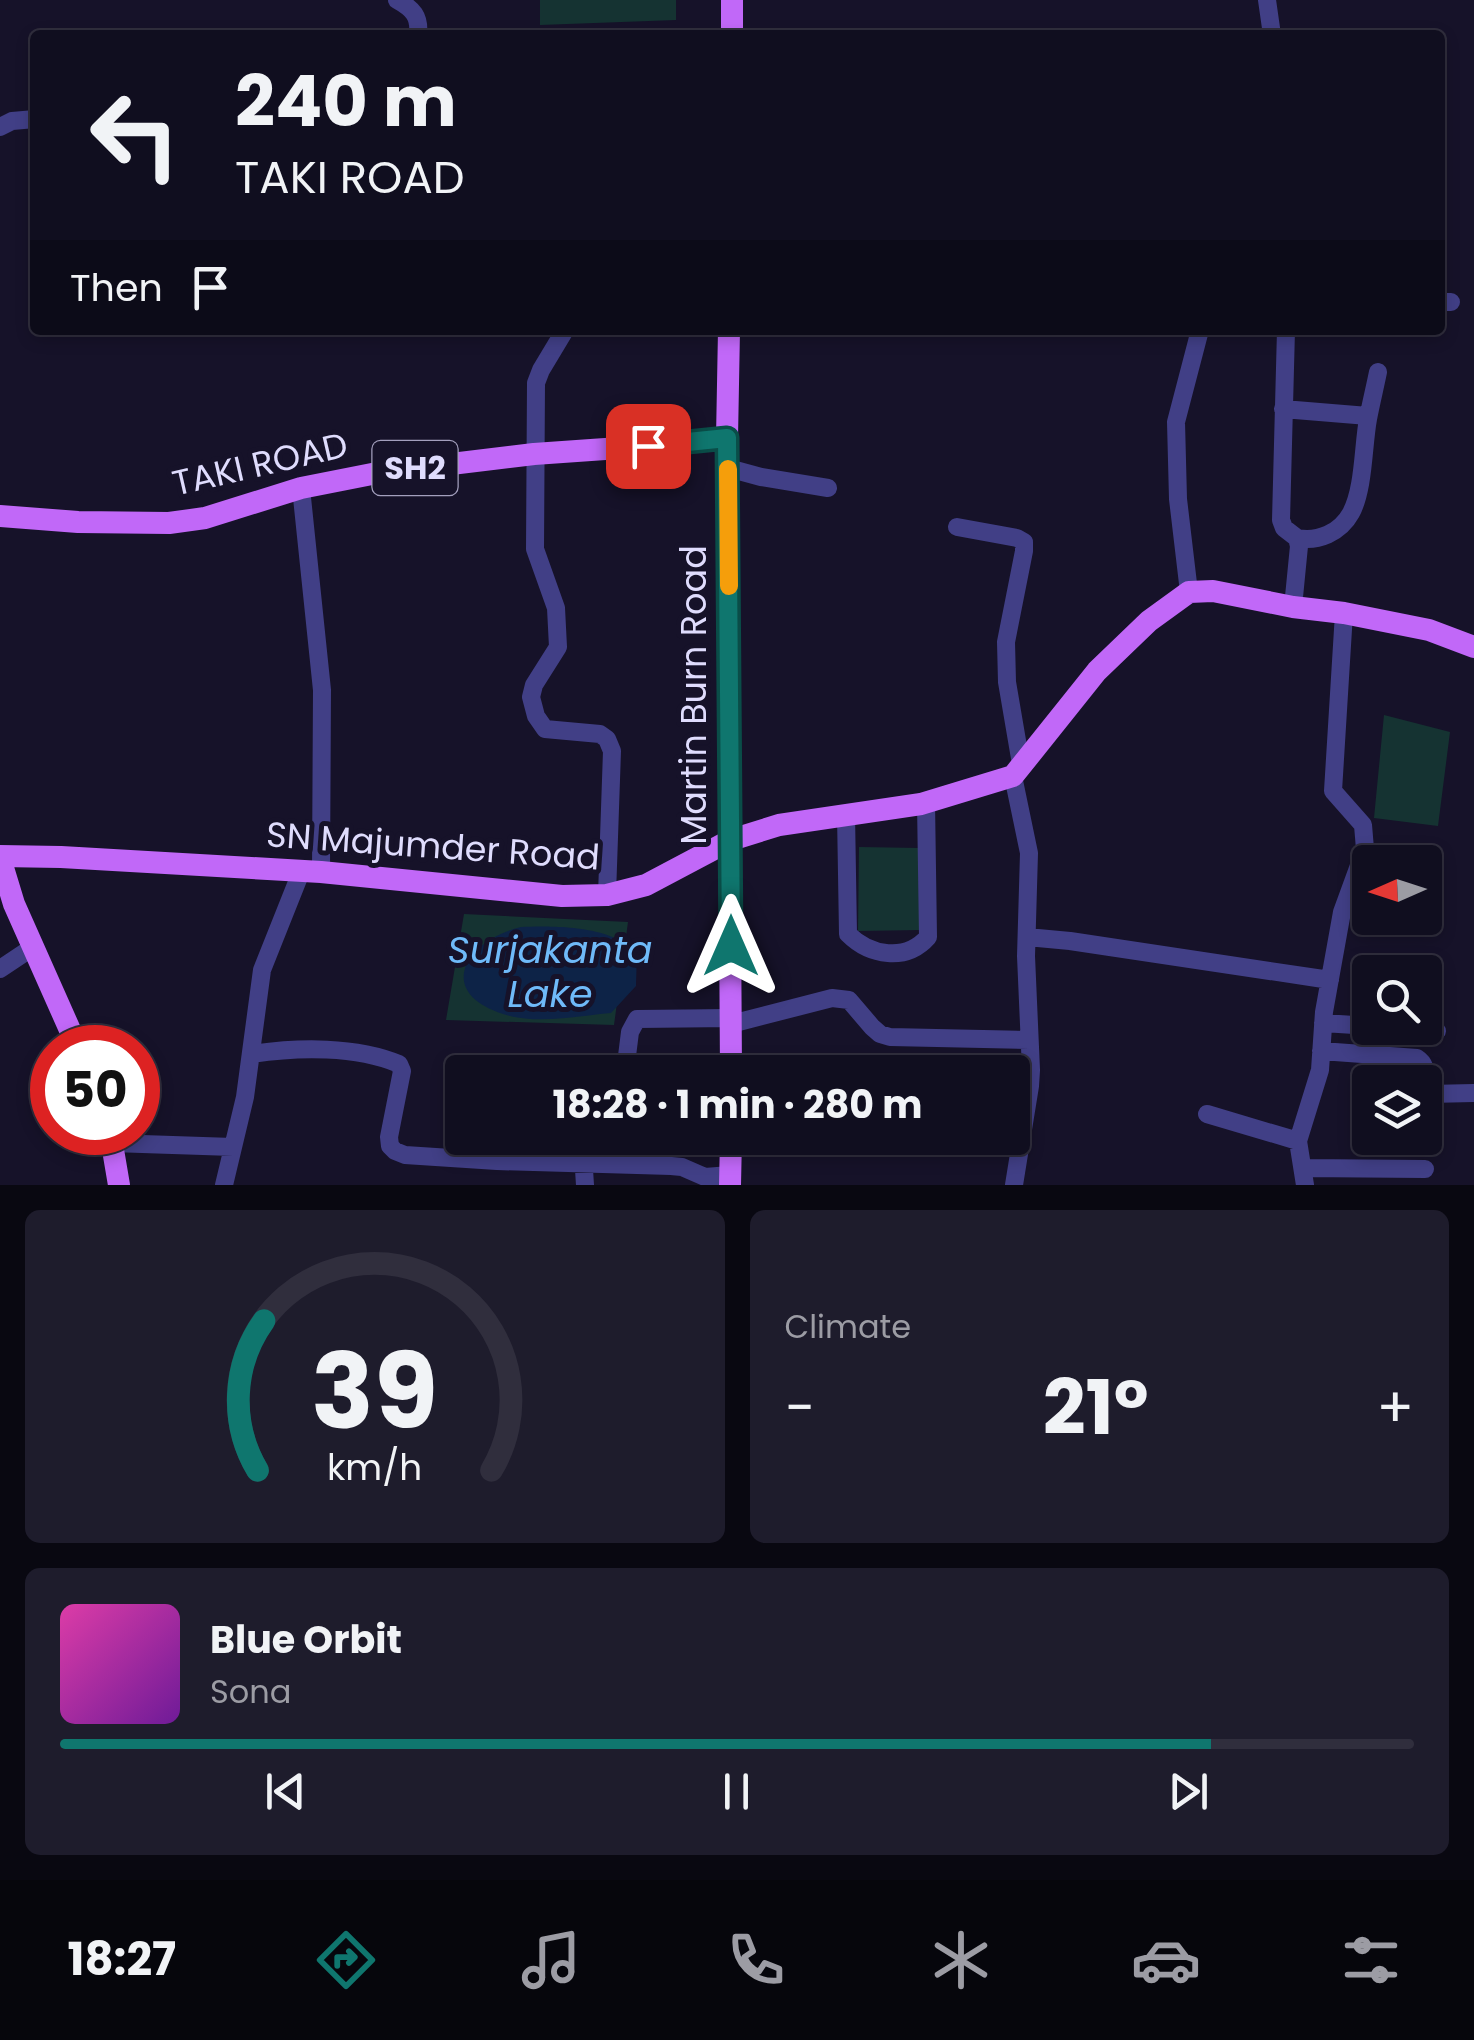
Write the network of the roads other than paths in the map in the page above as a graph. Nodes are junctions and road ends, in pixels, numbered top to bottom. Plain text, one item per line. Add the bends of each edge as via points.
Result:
1 (397, 0) edge
2 (732, 0) edge
3 (1266, 0) edge
4 (419, 30) edge
5 (732, 30) edge
6 (1271, 30) edge
7 (30, 119) edge
8 (0, 127) edge
9 (562, 335) edge
10 (729, 335) edge
11 (1199, 335) edge
12 (1286, 335) edge
13 (1378, 372) dead end
14 (1284, 409) junction
15 (1368, 416) junction
16 (727, 438) junction
17 (534, 454) junction
18 (728, 468) junction
19 (301, 488) junction
20 (828, 488) dead end
21 (0, 516) edge
22 (957, 528) dead end
23 (1298, 538) junction
24 (1188, 592) junction
25 (1293, 607) junction
26 (1344, 613) junction
27 (1474, 647) edge
28 (1017, 770) junction
29 (926, 802) junction
30 (846, 814) junction
31 (730, 840) junction
32 (0, 857) edge
33 (311, 872) junction
34 (607, 895) junction
35 (1027, 937) junction
36 (33, 947) junction
37 (0, 969) edge
38 (1330, 980) junction
39 (731, 1021) junction
40 (1323, 1023) junction
41 (68, 1025) edge
42 (1352, 1025) edge
43 (1030, 1040) junction
44 (1321, 1051) junction
45 (252, 1054) junction
46 (627, 1055) edge
47 (731, 1055) edge
48 (1474, 1092) edge
49 (1207, 1114) dead end
50 (1298, 1141) junction
51 (160, 1142) edge
52 (233, 1147) junction
53 (114, 1155) edge
54 (582, 1155) edge
55 (731, 1155) edge
56 (582, 1164) junction
57 (1425, 1169) dead end
58 (1304, 1176) edge
59 (730, 1180) edge
60 (118, 1185) edge
61 (224, 1185) edge
62 (585, 1185) edge
63 (1014, 1185) edge

1 - 4 street via 414,11
2 - 5 main road
3 - 6 street
7 - 8 street
9 - 17 street via 536,382
10 - 16 main road
11 - 24 street via 1176,422
12 - 14 street
13 - 15 street
14 - 15 street
14 - 23 street via 1281,520
15 - 23 street via 1351,513 1324,538
16 - 17 main road, TAKI ROAD / SH2
16 - 18 main road, Martin Burn Road
17 - 19 main road, TAKI ROAD / SH2
17 - 34 street via 534,549 556,608 558,646 531,697 545,729 600,734 612,751
18 - 20 street
18 - 31 main road, Martin Burn Road
19 - 21 main road, TAKI ROAD / SH2 via 169,523
19 - 33 street via 322,690
22 - 28 street via 1024,542 1006,642
23 - 25 street
24 - 25 main road
24 - 28 main road via 1097,671
25 - 26 main road
26 - 27 main road via 1429,630
26 - 38 street via 1333,791 1363,824 1365,849 1342,912
28 - 29 main road, SN Majumder Road
28 - 35 street via 1029,853
29 - 30 main road, SN Majumder Road
29 - 30 street via 928,937 914,950 893,954 862,946 848,934
30 - 31 main road, SN Majumder Road
31 - 34 main road, SN Majumder Road via 646,884
31 - 39 main road, Martin Burn Road
32 - 33 main road, SN Majumder Road
32 - 36 main road
33 - 34 main road, SN Majumder Road
33 - 45 street via 262,970
35 - 38 street
35 - 43 street
36 - 37 street
36 - 41 main road
38 - 40 street
39 - 43 street via 842,998 890,1037
39 - 46 street via 637,1020
39 - 47 main road, Martin Burn Road
40 - 42 street
40 - 44 street
43 - 63 street via 1030,1086
44 - 48 street via 1417,1058 1426,1067 1429,1094
44 - 50 street
45 - 52 street
45 - 56 street via 326,1050 399,1064 389,1138 394,1151
49 - 50 street
50 - 58 street
51 - 52 street
52 - 61 street
53 - 60 main road
54 - 56 street
55 - 59 main road
56 - 59 street via 682,1167
56 - 62 street
57 - 58 street

